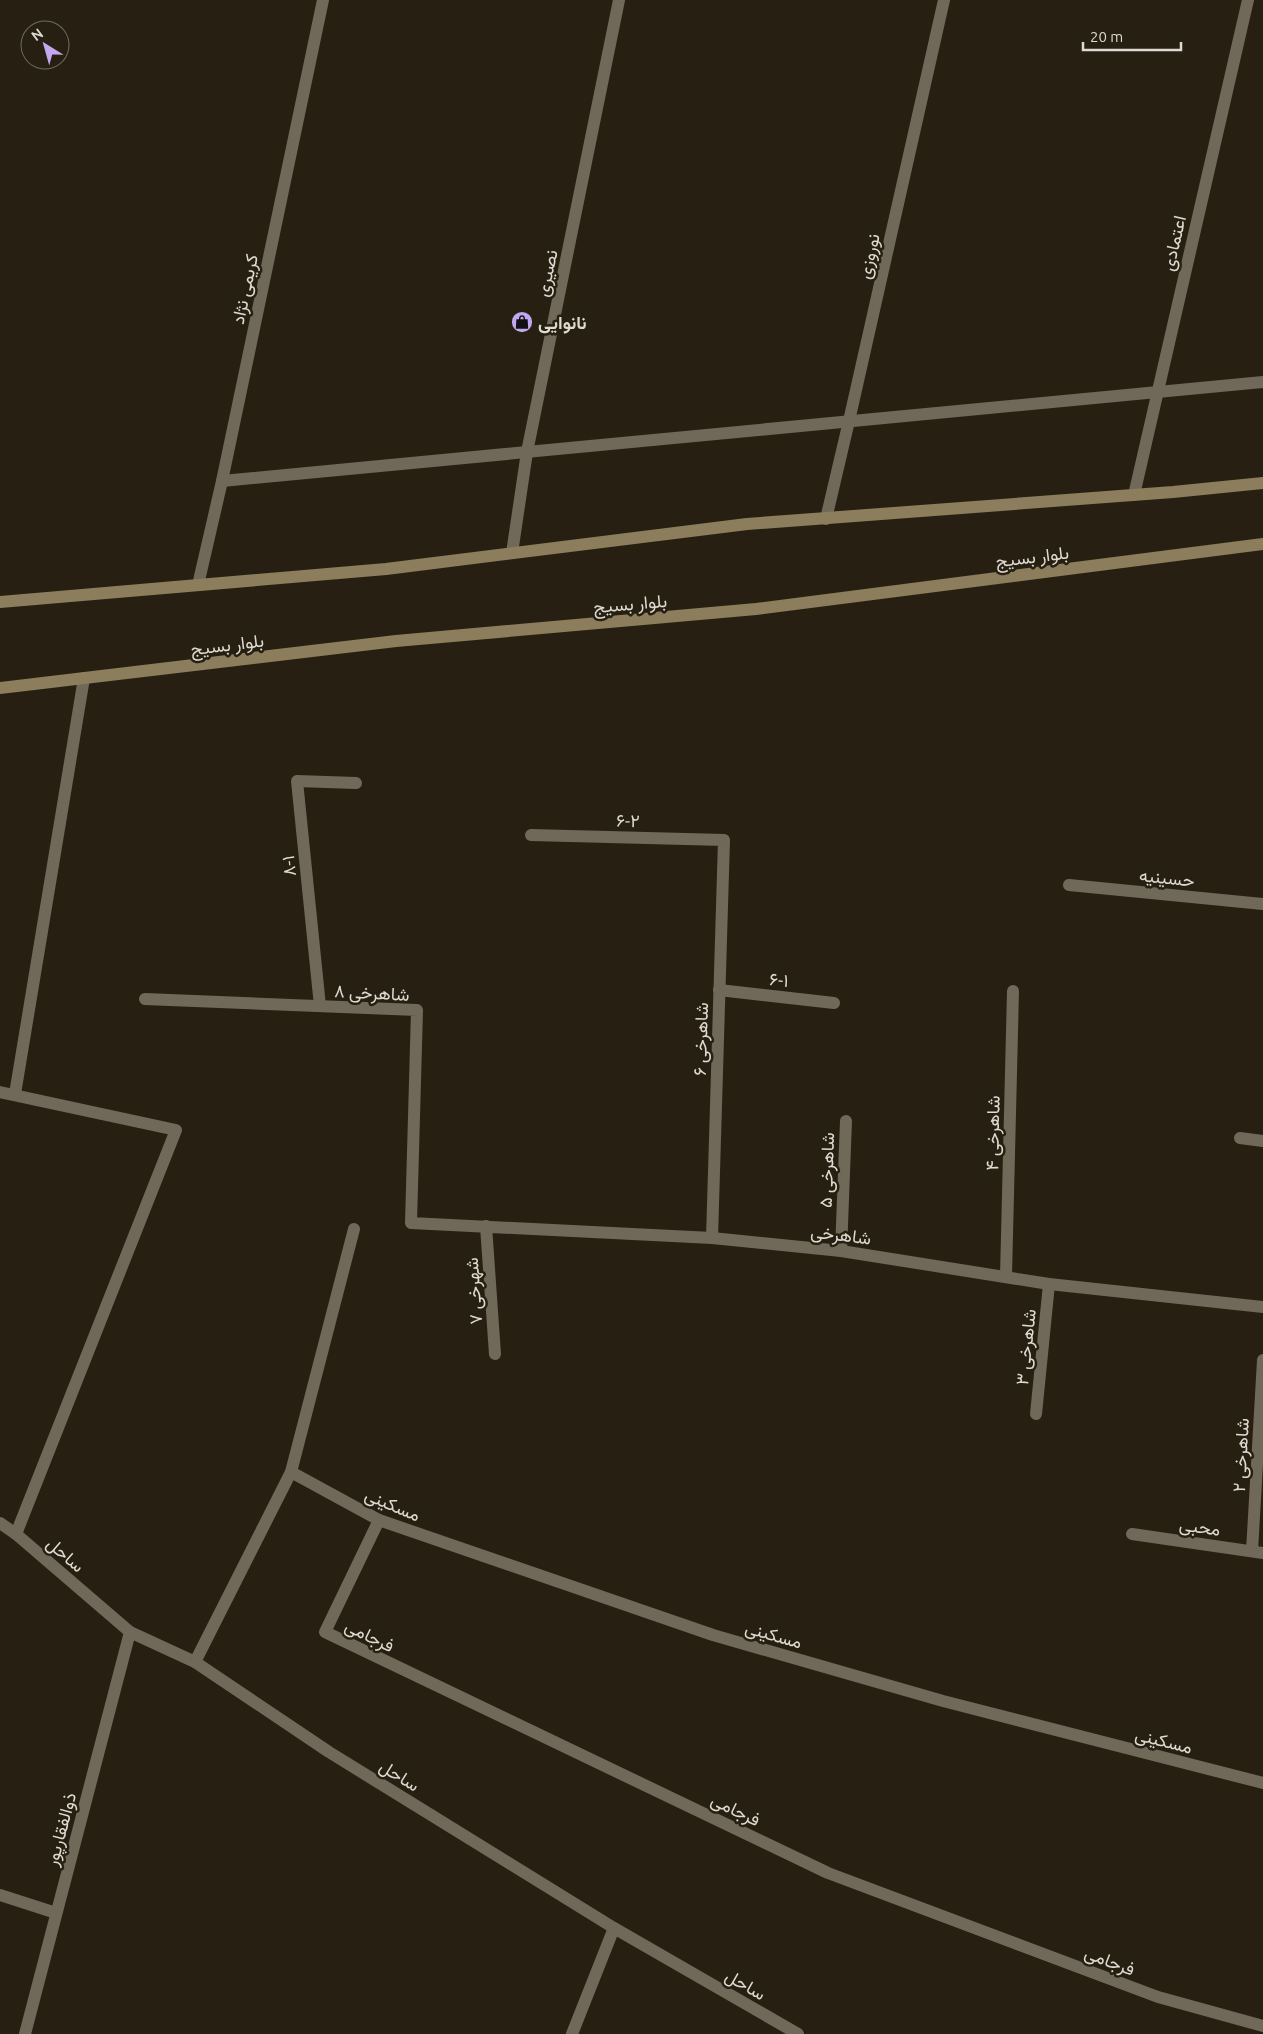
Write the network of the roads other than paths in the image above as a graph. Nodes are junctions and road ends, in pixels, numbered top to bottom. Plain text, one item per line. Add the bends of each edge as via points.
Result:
1 (323, 0) edge
2 (619, 0) edge
3 (944, 0) edge
4 (1248, 0) edge
5 (1263, 382) edge
6 (1157, 392) junction
7 (849, 421) junction
8 (527, 452) junction
9 (222, 481) junction
10 (1263, 483) edge
11 (1134, 495) junction
12 (826, 518) junction
13 (1263, 544) edge
14 (512, 554) junction
15 (198, 585) junction
16 (0, 602) edge
17 (84, 678) junction
18 (0, 688) edge
19 (356, 783) dead end
20 (531, 834) dead end
21 (724, 840) joint
22 (1068, 885) dead end
23 (1263, 904) edge
24 (719, 990) junction
25 (1013, 991) dead end
26 (145, 999) dead end
27 (834, 1003) dead end
28 (320, 1006) junction
29 (0, 1092) edge
30 (15, 1094) junction
31 (846, 1121) dead end
32 (1240, 1138) dead end
33 (1263, 1141) edge
34 (411, 1222) joint
35 (486, 1226) junction
36 (354, 1229) dead end
37 (712, 1238) junction
38 (841, 1251) junction
39 (1006, 1276) junction
40 (1049, 1284) junction
41 (1263, 1307) edge
42 (495, 1354) dead end
43 (1263, 1360) edge
44 (1036, 1414) dead end
45 (291, 1472) junction
46 (379, 1520) junction
47 (0, 1523) edge
48 (16, 1534) junction
49 (1132, 1534) dead end
50 (1258, 1552) edge
51 (130, 1632) junction
52 (195, 1662) junction
53 (1263, 1783) edge
54 (0, 1896) edge
55 (56, 1913) junction
56 (614, 1928) junction
57 (1263, 2026) edge
58 (25, 2034) edge
59 (572, 2034) edge
60 (798, 2034) edge

1 - 9 street, کریمی نژاد
2 - 8 street, نصیری
3 - 7 street, نوروزی
4 - 6 street, اعتمادی
5 - 6 street
6 - 7 street
6 - 11 street, اعتمادی
7 - 8 street
7 - 12 street, نوروزی
8 - 9 street
8 - 14 street, نصیری
9 - 15 street, کریمی نژاد
10 - 11 main road
11 - 12 main road
12 - 14 main road via 747,524
13 - 17 main road, بلوار بسیج via 756,609 396,642
14 - 15 main road via 386,569
15 - 16 main road
17 - 18 main road, بلوار بسیج
17 - 30 street
19 - 28 street, ۸-۱ via 297,781
20 - 21 street, ۶-۲
21 - 24 street, شاهرخی ۶
22 - 23 street, حسینیه
24 - 27 street, ۶-۱
24 - 37 street, شاهرخی ۶
25 - 39 street, شاهرخی ۴
26 - 28 street, شاهرخی ۸
28 - 34 street, شاهرخی ۸ via 417,1010
29 - 30 street
30 - 48 street via 176,1130
31 - 38 street, شاهرخی ۵
32 - 33 street
34 - 35 street, شاهرخی
35 - 37 street, شاهرخی
35 - 42 street, شهرخی ۷
36 - 45 street
37 - 38 street, شاهرخی
38 - 39 street, شاهرخی
39 - 40 street, شاهرخی
40 - 41 street, شاهرخی
40 - 44 street, شاهرخی ۳
43 - 50 street, شاهرخی ۲
45 - 46 street, مسکینی
45 - 52 street
46 - 53 street, مسکینی via 713,1635 944,1701
46 - 57 street, فرجامی via 325,1632 828,1873 1158,1997
47 - 48 street, ساحل
48 - 51 street, ساحل
49 - 50 street, محبی
51 - 52 street, ساحل
51 - 55 street, ذوالفقارپور
52 - 56 street, ساحل via 330,1752
54 - 55 street
55 - 58 street, ذوالفقارپور
56 - 59 street
56 - 60 street, ساحل

